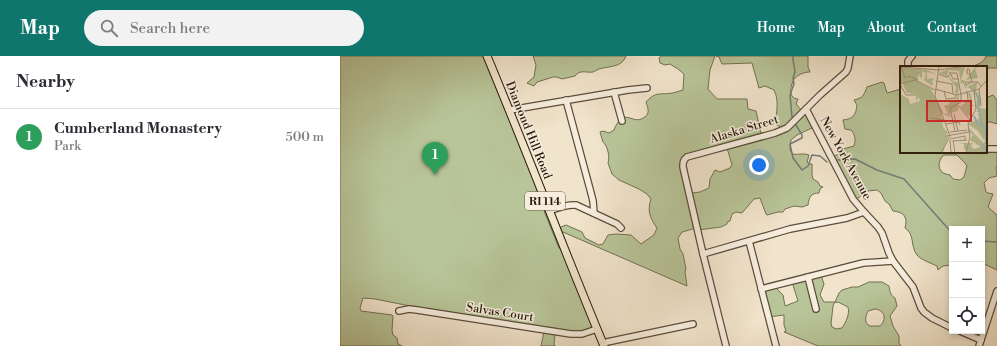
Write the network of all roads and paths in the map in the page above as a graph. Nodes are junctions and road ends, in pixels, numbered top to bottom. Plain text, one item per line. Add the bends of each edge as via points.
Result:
1 (487, 56) edge
2 (850, 56) edge
3 (912, 56) edge
4 (908, 66) edge
5 (647, 88) dead end
6 (614, 92) junction
7 (566, 100) junction
8 (806, 109) junction
9 (510, 110) junction
10 (622, 121) dead end
11 (550, 211) junction
12 (864, 212) junction
13 (594, 213) junction
14 (621, 228) dead end
15 (749, 241) junction
16 (703, 254) junction
17 (893, 261) junction
18 (808, 277) junction
19 (761, 289) junction
20 (997, 291) edge
21 (816, 309) dead end
22 (399, 311) dead end
23 (693, 324) dead end
24 (949, 326) edge
25 (597, 329) junction
26 (965, 334) edge
27 (980, 343) edge
28 (604, 345) edge
29 (726, 346) edge
30 (776, 346) edge

1 - 9 main road, Diamond Hill Road / RI 114
2 - 8 street, Alaska Street via 846,72
3 - 4 street
5 - 6 street
6 - 7 street
6 - 10 street
7 - 9 street
7 - 13 street via 592,193
8 - 12 street, New York Avenue via 851,194
8 - 16 street, Alaska Street via 782,131 687,157 683,161
9 - 11 main road, Diamond Hill Road / RI 114
11 - 13 street via 570,204
11 - 25 main road, Diamond Hill Road / RI 114
12 - 15 street
12 - 17 street, New York Avenue via 882,233
13 - 14 street
15 - 16 street
15 - 19 street
16 - 29 street
17 - 18 street via 863,263
17 - 24 street, New York Avenue via 913,287 924,312
18 - 19 street
18 - 21 street
19 - 30 street
20 - 27 street
22 - 25 street, Salvas Court via 417,310 571,334 582,334
23 - 28 street via 607,342
25 - 28 main road, Diamond Hill Road / RI 114
26 - 27 street

